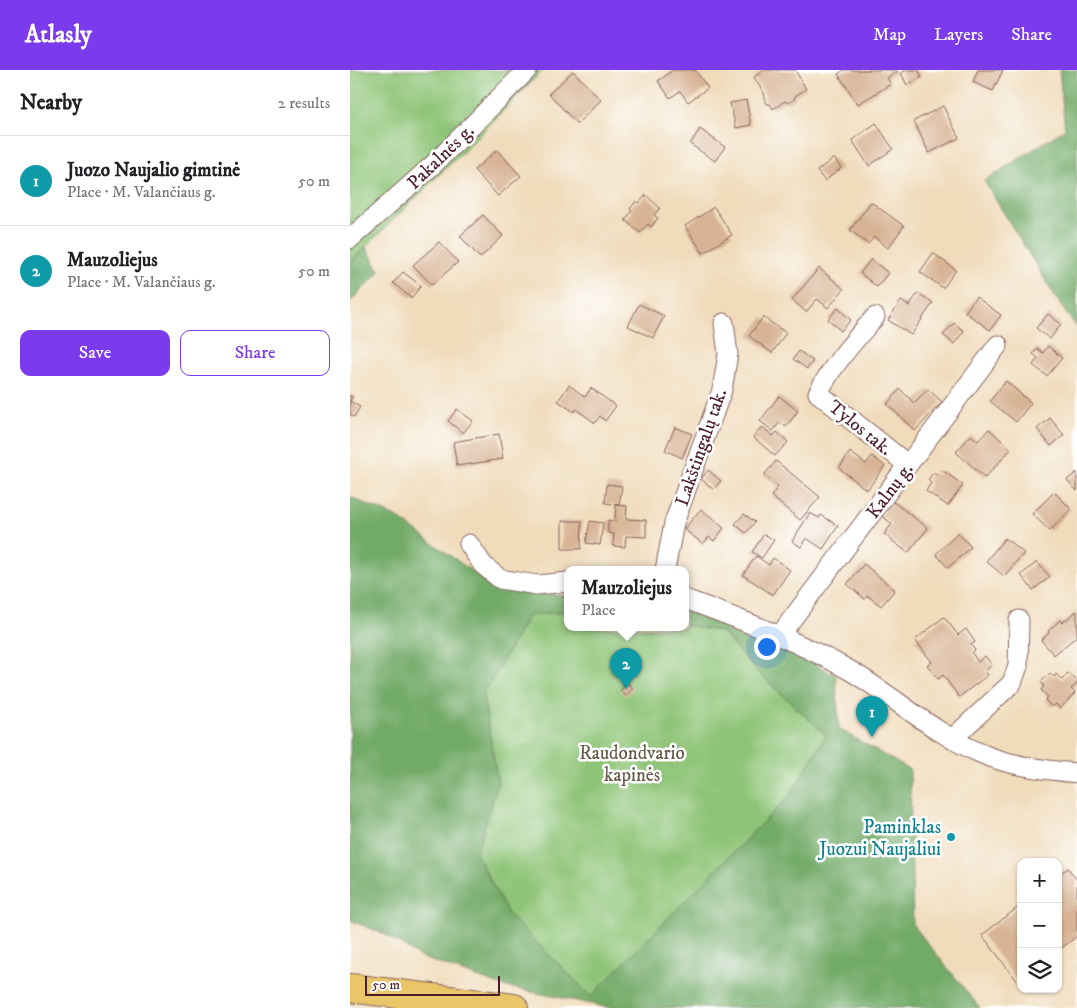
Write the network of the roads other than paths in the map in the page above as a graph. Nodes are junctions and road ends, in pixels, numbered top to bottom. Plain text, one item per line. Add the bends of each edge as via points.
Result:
1 (527, 70) edge
2 (350, 239) edge
3 (876, 317) dead end
4 (724, 323) dead end
5 (998, 344) dead end
6 (908, 465) junction
7 (469, 544) dead end
8 (666, 566) edge
9 (564, 582) edge
10 (689, 600) edge
11 (1019, 620) dead end
12 (780, 634) junction
13 (952, 739) junction
14 (1077, 773) edge
15 (350, 988) edge
16 (465, 1005) edge
17 (514, 1008) edge

1 - 2 street, Pakalnės g. via 435,163
3 - 6 street, Tylos tak. via 839,358 818,393
4 - 8 street, Lakštingalų tak. via 728,354 722,390 674,523
5 - 6 street, Kalnų g.
6 - 12 street, Kalnų g.
7 - 9 street via 483,565 500,579 537,585
10 - 12 street
11 - 13 street via 1018,666 1012,683
12 - 13 street via 849,670
13 - 14 street via 980,754 1005,762
15 - 16 main road
16 - 17 main road

